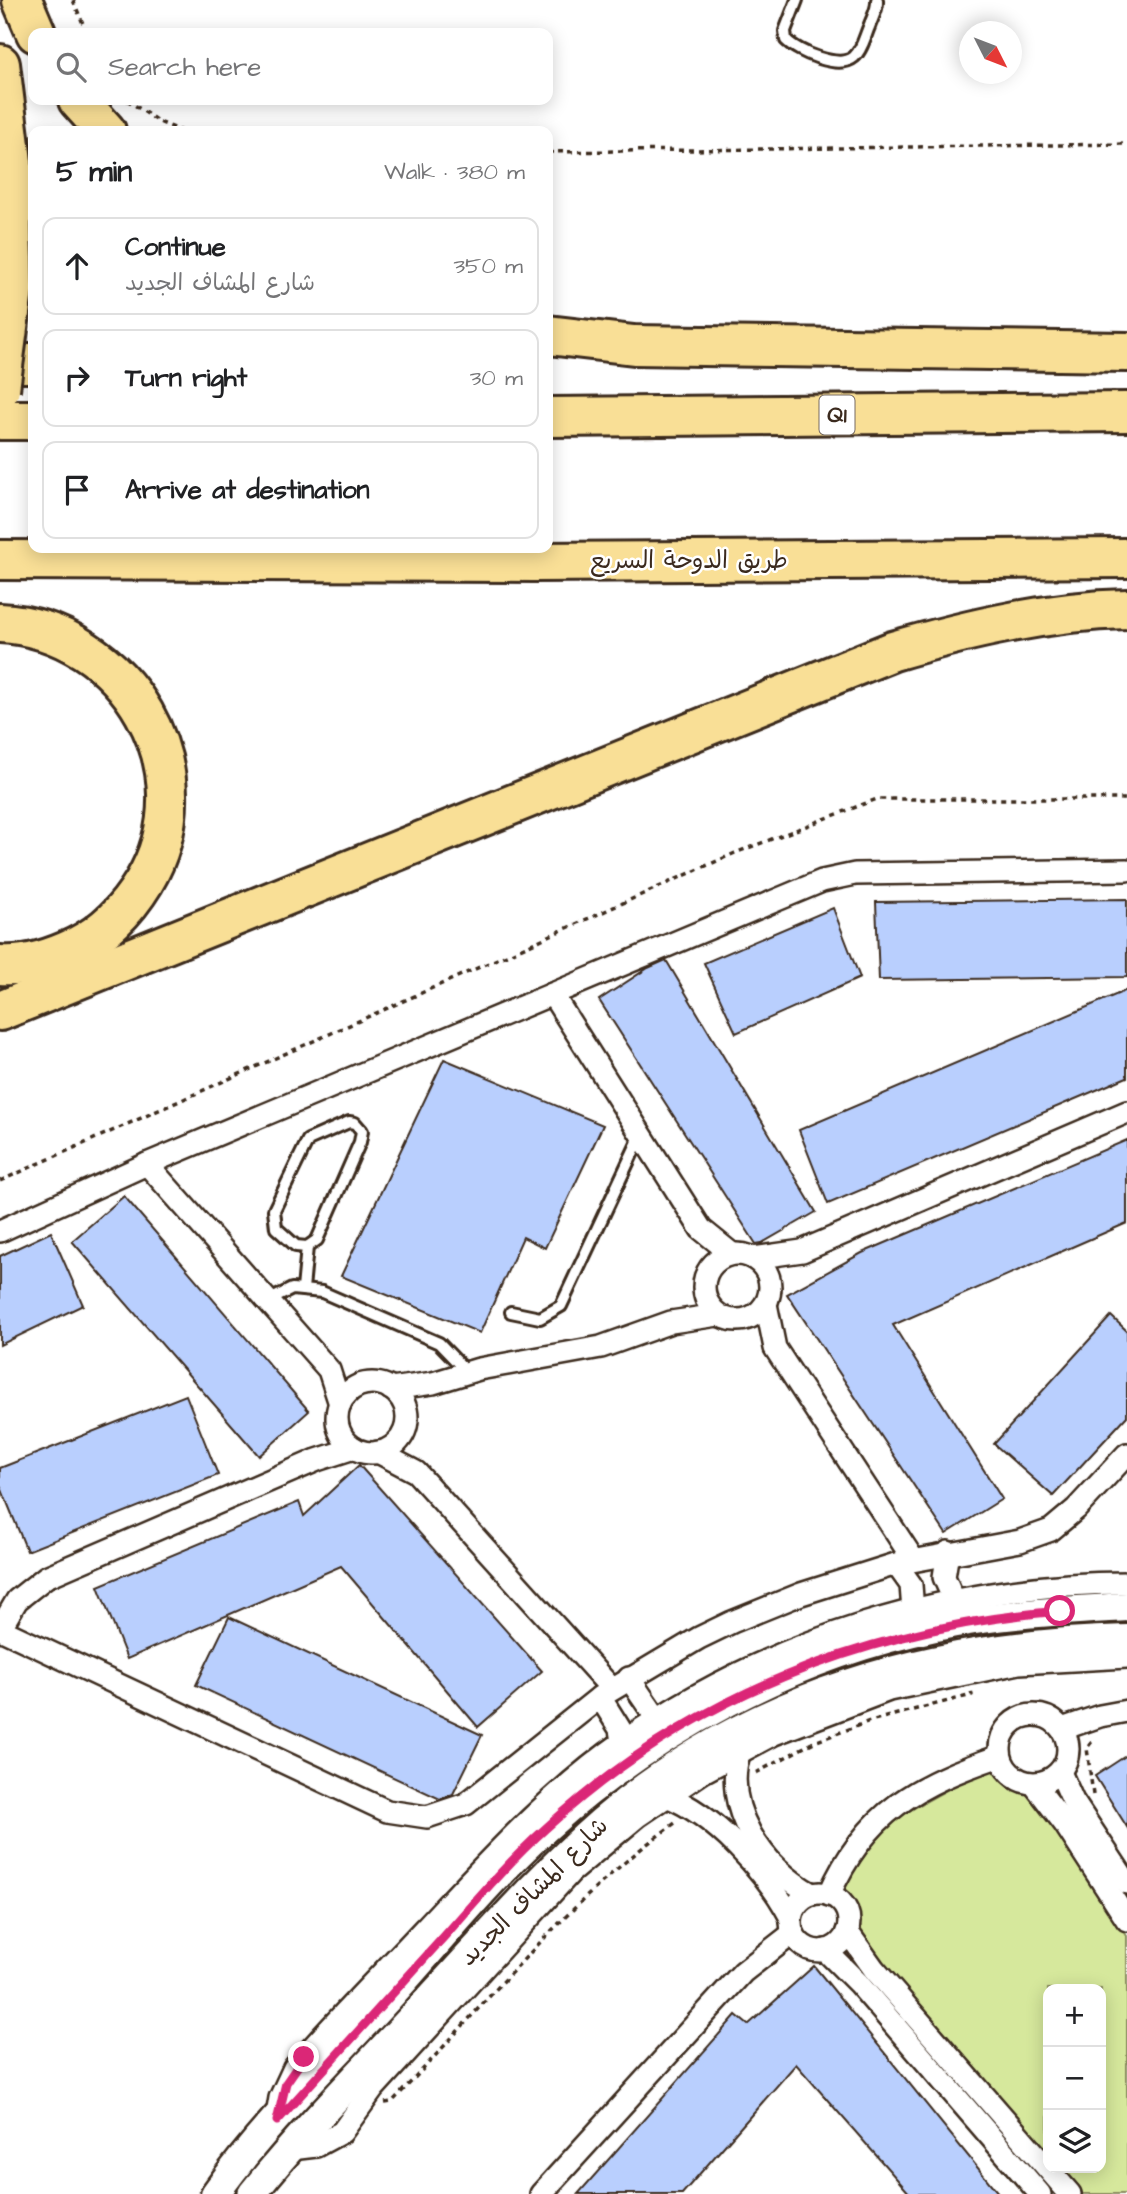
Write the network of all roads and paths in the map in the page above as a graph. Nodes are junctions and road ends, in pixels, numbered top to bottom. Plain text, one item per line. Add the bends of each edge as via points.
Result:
1 (22, 0) edge
2 (73, 0) edge
3 (797, 0) edge
4 (877, 0) edge
5 (34, 28) edge
6 (85, 28) edge
7 (0, 64) edge
8 (83, 105) edge
9 (134, 105) edge
10 (101, 126) edge
11 (169, 126) edge
12 (1127, 145) edge
13 (553, 152) edge
14 (0, 176) edge
15 (11, 226) junction
16 (553, 336) edge
17 (634, 345) junction
18 (1127, 352) edge
19 (553, 353) edge
20 (0, 363) edge
21 (28, 363) edge
22 (0, 388) edge
23 (1127, 412) edge
24 (553, 417) edge
25 (0, 420) edge
26 (28, 420) edge
27 (1127, 558) edge
28 (0, 560) edge
29 (1127, 609) edge
30 (0, 623) edge
31 (1127, 799) edge
32 (1127, 870) edge
33 (0, 965) edge
34 (77, 981) junction
35 (552, 994) junction
36 (0, 1011) edge
37 (0, 1021) edge
38 (1127, 1112) edge
39 (641, 1135) junction
40 (148, 1164) junction
41 (0, 1181) edge
42 (701, 1229) junction
43 (0, 1231) edge
44 (307, 1247) junction
45 (802, 1251) junction
46 (743, 1256) junction
47 (705, 1278) junction
48 (303, 1289) junction
49 (768, 1296) junction
50 (268, 1300) junction
51 (511, 1312) dead end
52 (728, 1318) junction
53 (671, 1322) junction
54 (775, 1348) junction
55 (329, 1370) junction
56 (467, 1372) junction
57 (433, 1383) junction
58 (364, 1384) junction
59 (391, 1389) junction
60 (340, 1404) junction
61 (406, 1420) junction
62 (338, 1429) junction
63 (354, 1448) junction
64 (378, 1452) junction
65 (1127, 1454) edge
66 (317, 1460) junction
67 (416, 1472) junction
68 (948, 1552) junction
69 (904, 1561) junction
70 (1127, 1583) edge
71 (954, 1600) junction
72 (1127, 1607) edge
73 (913, 1611) junction
74 (0, 1629) edge
75 (1127, 1639) edge
76 (1127, 1657) edge
77 (967, 1672) junction
78 (614, 1688) junction
79 (1127, 1711) edge
80 (1100, 1716) junction
81 (657, 1718) junction
82 (1062, 1728) junction
83 (622, 1742) junction
84 (740, 1751) junction
85 (1000, 1756) junction
86 (1060, 1772) junction
87 (1034, 1784) junction
88 (734, 1785) junction
89 (666, 1796) junction
90 (695, 1809) junction
91 (1080, 1811) junction
92 (1127, 1883) edge
93 (821, 1894) junction
94 (1127, 1920) edge
95 (792, 1926) junction
96 (847, 1931) junction
97 (825, 1950) junction
98 (360, 2109) junction
99 (277, 2121) junction
100 (292, 2149) junction
101 (215, 2194) edge
102 (252, 2194) edge
103 (541, 2194) edge
104 (1041, 2194) edge
105 (1070, 2194) edge

1 - 5 highway
2 - 6 path
3 - 4 lane via 786,40 838,62 852,59 858,52
7 - 15 highway via 14,178
8 - 10 highway
9 - 11 path
12 - 13 path
14 - 15 highway
15 - 22 highway, bridge via 13,290
16 - 17 highway
17 - 18 highway
17 - 19 highway
20 - 21 highway
23 - 24 highway, Q1
25 - 26 highway
27 - 28 highway, طريق الدوحة السريع
29 - 34 highway via 1020,620 893,651
30 - 33 highway via 59,636 114,673 138,700 155,732 166,769 168,802 163,836 128,907 93,938 54,957
31 - 41 path via 877,799 735,853
32 - 35 street via 838,877
34 - 36 highway
34 - 37 highway
35 - 39 street
35 - 40 street
38 - 45 street
39 - 42 street
39 - 51 lane via 561,1306 540,1318
40 - 43 street
40 - 50 street
42 - 46 street
42 - 47 street
44 - 44 lane via 317,1240 362,1137 355,1123 308,1140 274,1210 276,1228 296,1246
44 - 48 lane
45 - 46 street
45 - 49 street
46 - 47 street via 717,1261
46 - 49 street via 768,1274
47 - 52 street via 708,1304
47 - 53 street
48 - 50 lane
48 - 56 lane via 322,1292 427,1337 450,1351
49 - 52 street via 754,1316
49 - 54 street
50 - 55 street
52 - 53 street
52 - 54 street
53 - 56 street via 601,1347
54 - 69 street
55 - 58 street
55 - 60 street
56 - 57 street
57 - 59 street
57 - 61 street
58 - 59 street
58 - 60 street via 350,1391
59 - 61 street via 398,1394
60 - 62 street
61 - 64 street via 395,1444
61 - 67 street
62 - 63 street
62 - 66 street
63 - 64 street
63 - 66 street
64 - 67 street
65 - 68 street via 1051,1530 1020,1541
66 - 74 street via 46,1577 17,1601
67 - 78 street
68 - 69 street
68 - 71 street via 944,1577
69 - 73 street
69 - 78 street via 732,1622
70 - 71 street via 1025,1588
71 - 73 street
72 - 99 street, شارع المشاف الجديد via 976,1620 891,1638 775,1680 667,1737 603,1780 544,1830
73 - 81 street via 790,1653
74 - 78 street via 387,1811 407,1816 427,1816 466,1804
75 - 100 street, شارع المشاف الجديد via 998,1647 872,1675 800,1700 682,1762 601,1822 547,1872
76 - 77 street via 1019,1663
77 - 84 street via 844,1705
77 - 88 path via 972,1695 870,1721 812,1743
78 - 81 street
78 - 83 street
79 - 80 street
80 - 82 street
80 - 91 path via 1102,1730 1087,1748 1093,1805
81 - 83 street
82 - 85 street via 1044,1716 1020,1717 1004,1733
82 - 86 street via 1069,1751
83 - 99 street via 506,1840 304,2057 286,2083
84 - 88 street
84 - 89 street
85 - 87 street via 1012,1776
85 - 93 street via 945,1775 904,1798 865,1836
86 - 87 street
86 - 91 street
87 - 94 street
88 - 93 street via 743,1818 767,1857 786,1878
89 - 90 street
89 - 98 street via 571,1872
90 - 95 street via 771,1887
90 - 98 path via 633,1853 576,1905 392,2102
91 - 92 street
93 - 95 street via 798,1903
93 - 96 street via 837,1899 847,1913
95 - 97 street via 806,1948
95 - 103 street via 743,1972
96 - 97 street via 842,1940
96 - 105 street via 874,1969
97 - 104 street
98 - 100 street via 330,2141
99 - 101 street, شارع المشاف الجديد
100 - 102 street, شارع المشاف الجديد

